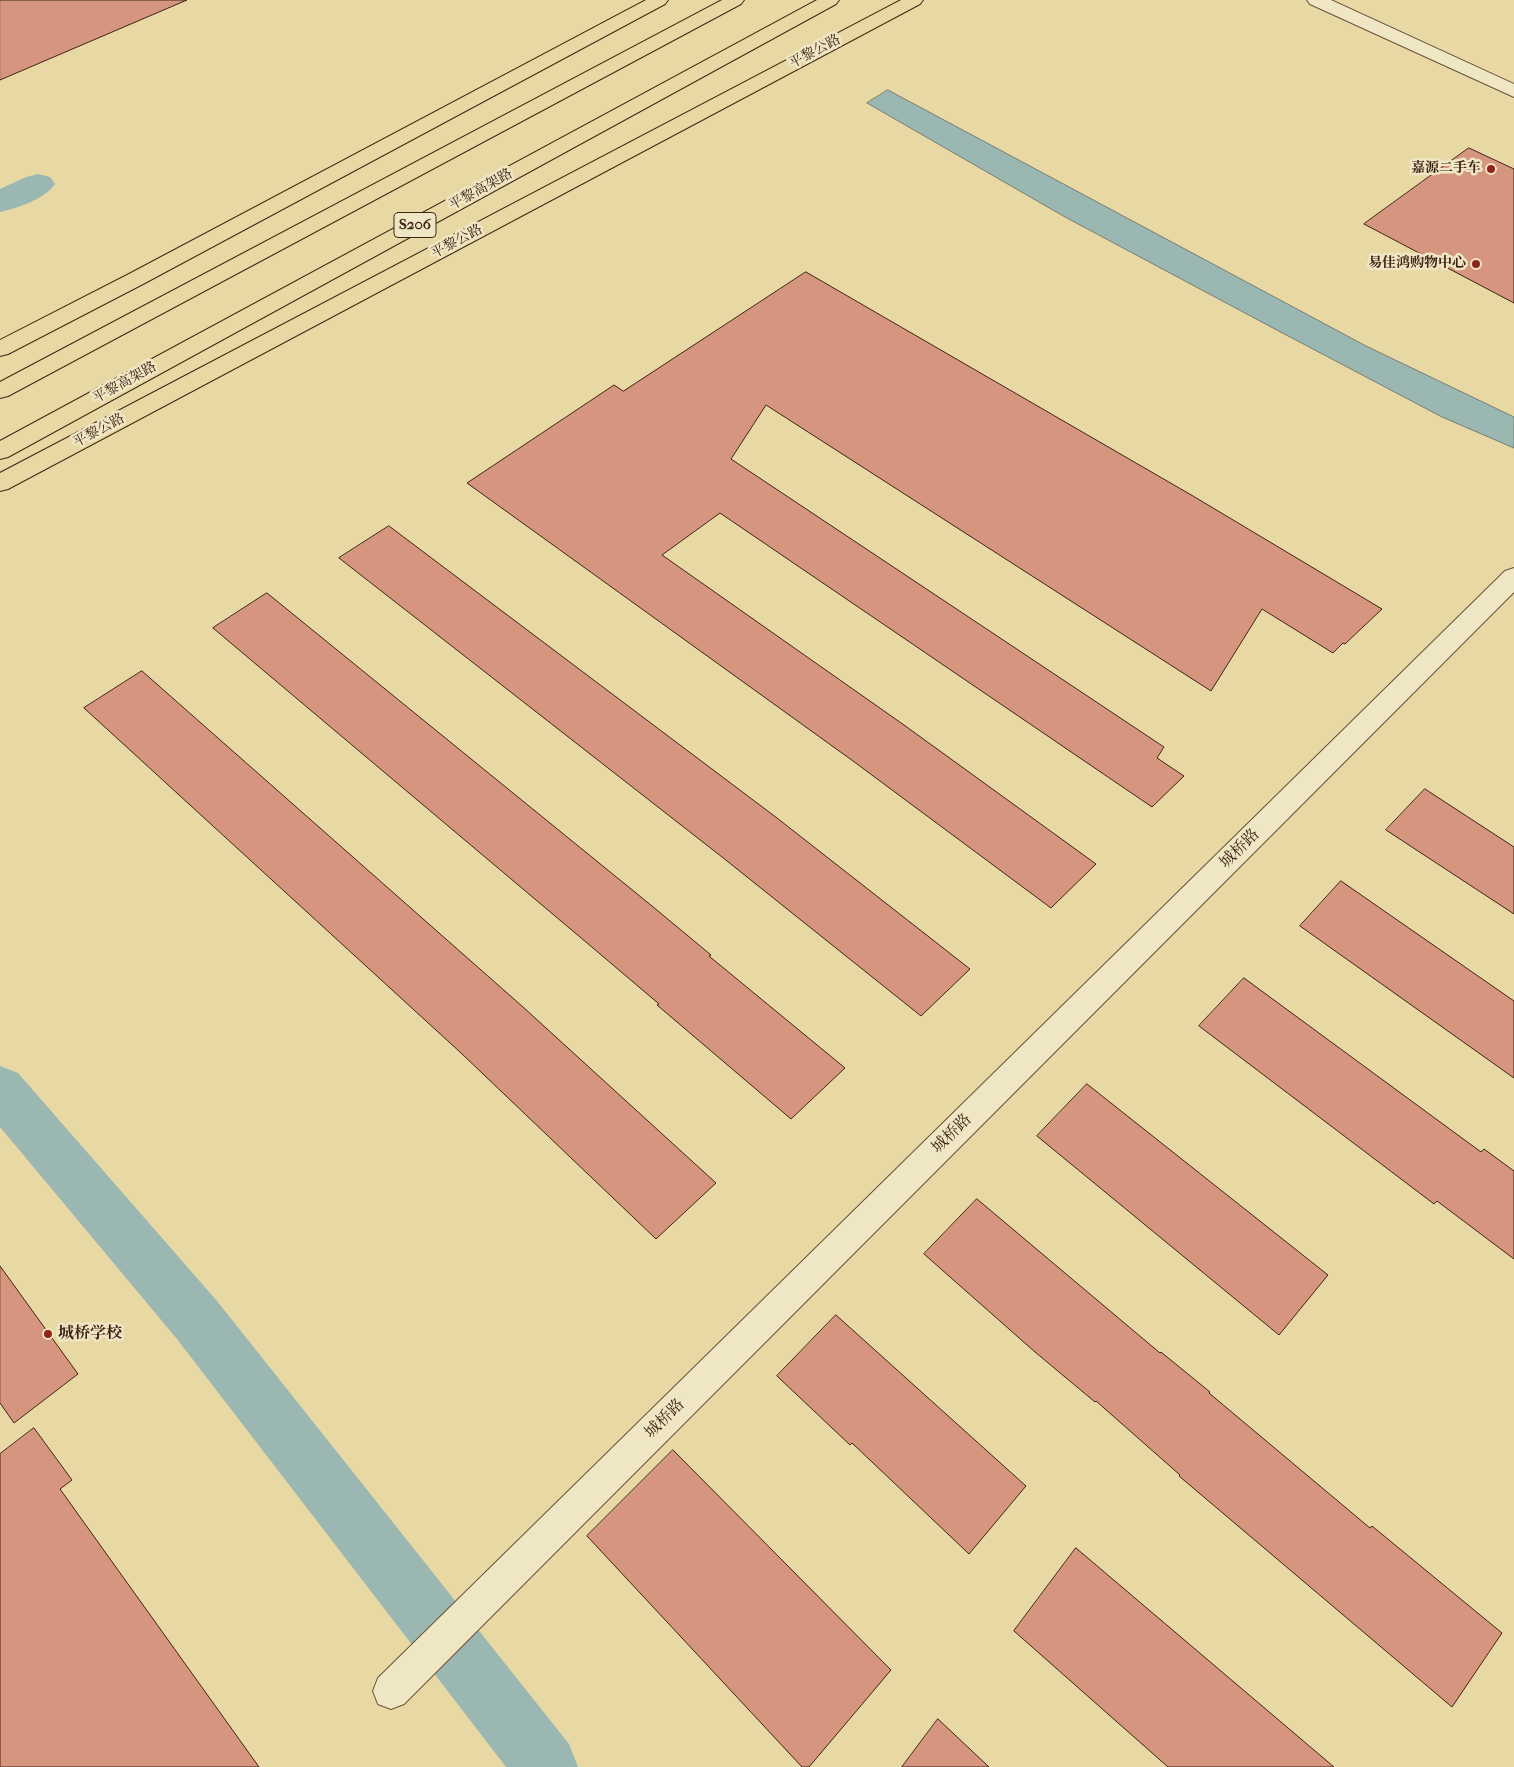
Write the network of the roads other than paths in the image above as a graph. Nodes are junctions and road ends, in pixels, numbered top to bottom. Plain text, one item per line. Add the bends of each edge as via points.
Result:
1 (659, 0) edge
2 (735, 0) edge
3 (830, 0) edge
4 (914, 0) edge
5 (1316, 0) edge
6 (1514, 91) edge
7 (0, 349) edge
8 (0, 391) edge
9 (0, 451) edge
10 (0, 484) edge
11 (1514, 577) edge
12 (391, 1691) dead end

1 - 7 main road
2 - 8 main road
3 - 9 main road, 平黎高架路 / S206
4 - 10 main road, 平黎公路
5 - 6 street
11 - 12 street, 城桥路

